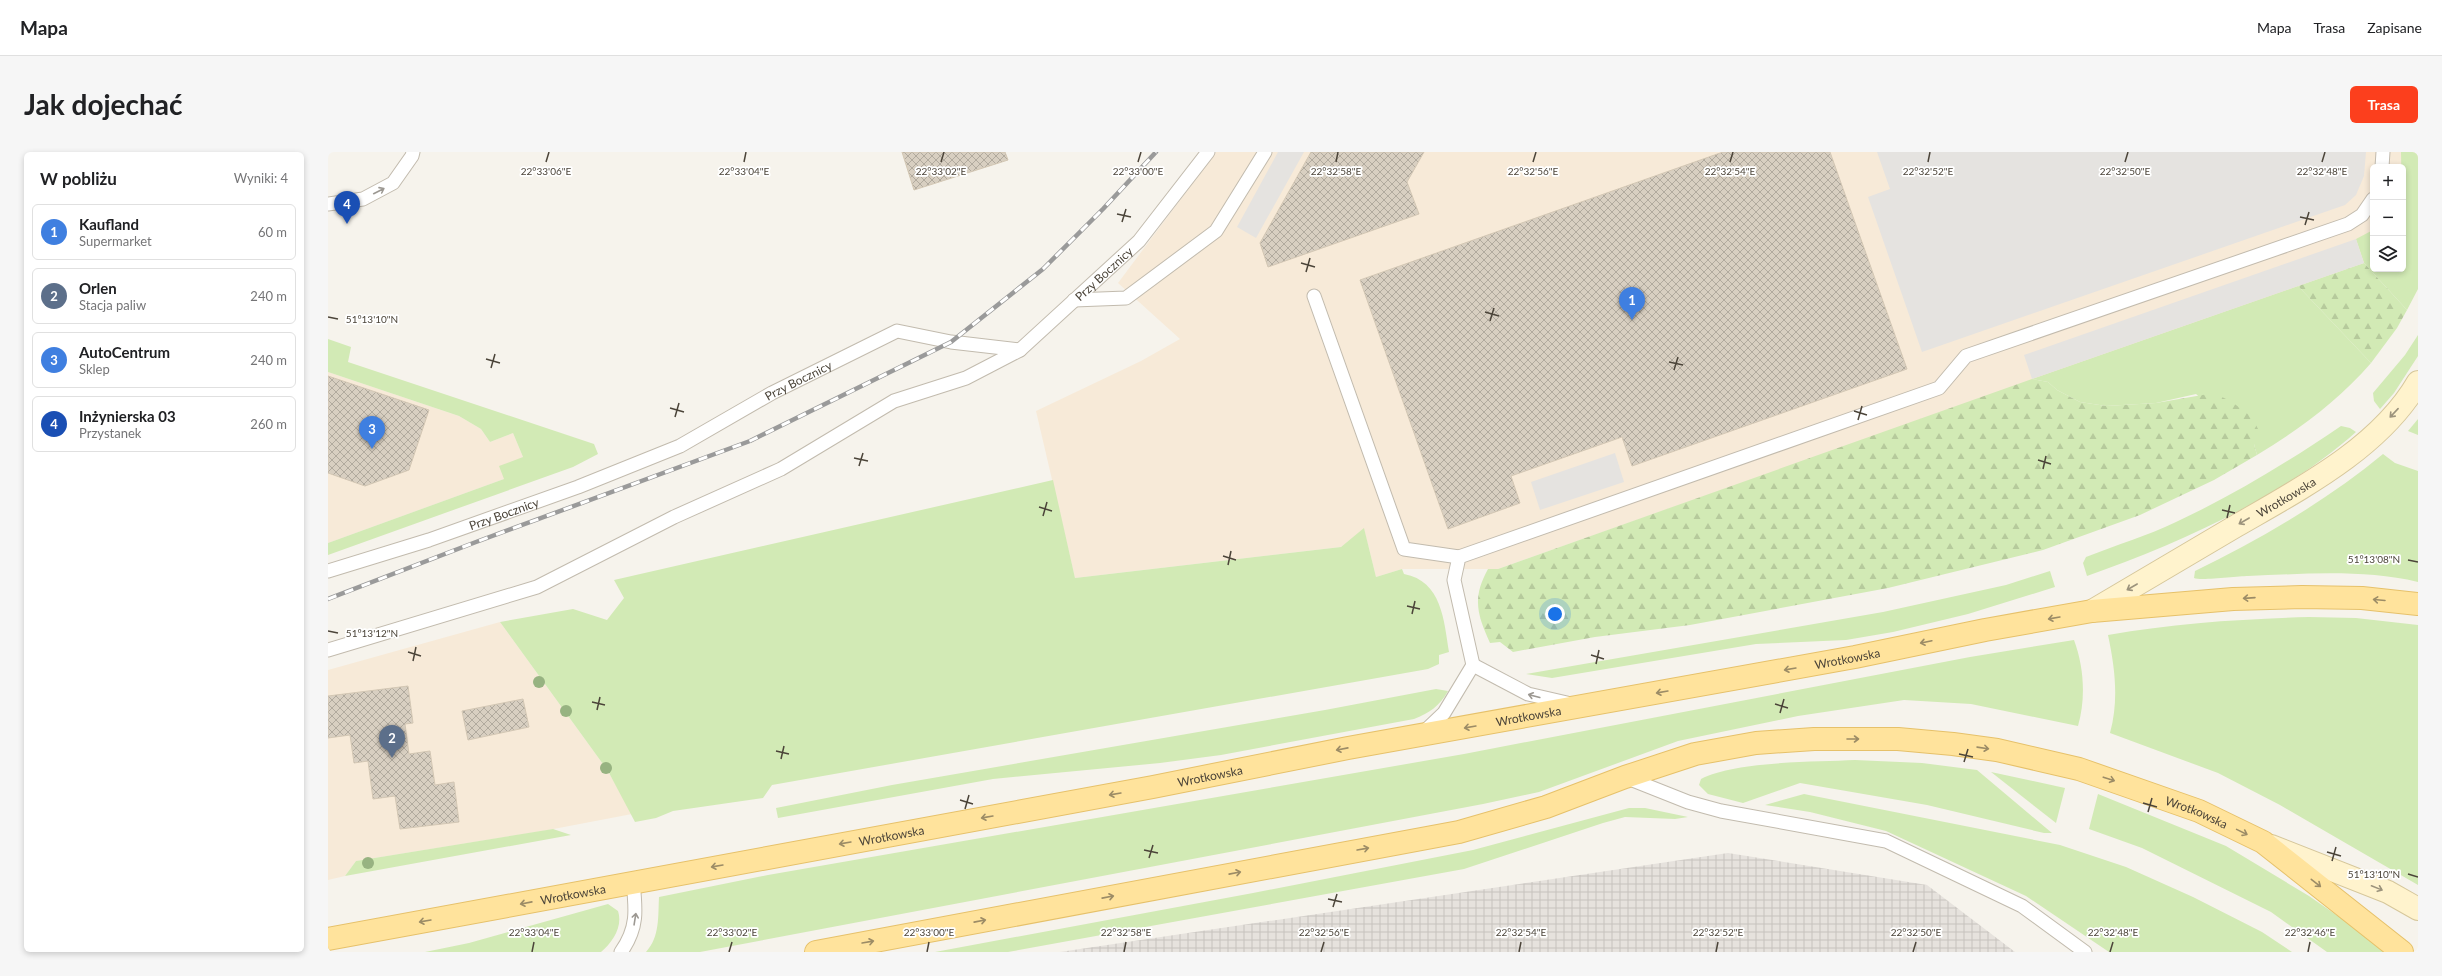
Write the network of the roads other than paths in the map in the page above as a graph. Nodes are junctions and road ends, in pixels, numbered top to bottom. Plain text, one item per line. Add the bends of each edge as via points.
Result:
1 (413, 152) edge
2 (1208, 152) edge
3 (1265, 152) edge
4 (2383, 152) edge
5 (2382, 164) edge
6 (2372, 200) edge
7 (328, 204) edge
8 (1314, 296) dead end
9 (1074, 300) junction
10 (1020, 350) junction
11 (2418, 382) edge
12 (1459, 557) junction
13 (328, 571) edge
14 (2418, 604) edge
15 (2092, 611) junction
16 (328, 650) edge
17 (1473, 665) junction
18 (1586, 706) junction
19 (1419, 736) junction
20 (1626, 777) junction
21 (2263, 842) junction
22 (633, 882) junction
23 (2418, 909) edge
24 (328, 939) edge
25 (621, 952) edge
26 (816, 952) edge
27 (2086, 952) edge
28 (2402, 952) edge

7 -> 1 lane via 363,199 393,183
2 - 9 lane, Przy Bocznicy via 1139,241
3 - 9 lane via 1216,231 1126,298
4 - 5 lane
6 - 12 lane via 2362,215 2348,224 1966,356 1939,388
8 - 12 lane via 1404,549
9 - 10 lane, Przy Bocznicy
10 - 13 lane, Przy Bocznicy via 951,342 897,331 772,393 680,446 578,488 429,540
10 - 16 lane via 966,378 894,401 781,469 674,517 537,587
11 -> 15 street, Wrotkowska via 2401,406 2370,437 2316,479
12 - 17 lane via 1454,580
14 -> 15 main road, Wrotkowska via 2362,598 2302,596
15 -> 18 main road, Wrotkowska
18 -> 17 lane via 1555,702 1528,694
17 - 19 lane via 1444,713
18 -> 19 main road, Wrotkowska
19 -> 22 main road, Wrotkowska
20 -> 21 main road, Wrotkowska via 1695,754 1756,743 1814,739 1898,739 1953,744 1997,750 2079,769 2199,811
26 -> 20 main road, Wrotkowska via 1459,832 1546,807
20 - 27 lane via 1688,802 1721,811 1886,841 2022,906
21 -> 23 street via 2388,892
21 -> 28 main road, Wrotkowska
22 -> 24 main road, Wrotkowska
25 -> 22 lane via 630,940 636,916

